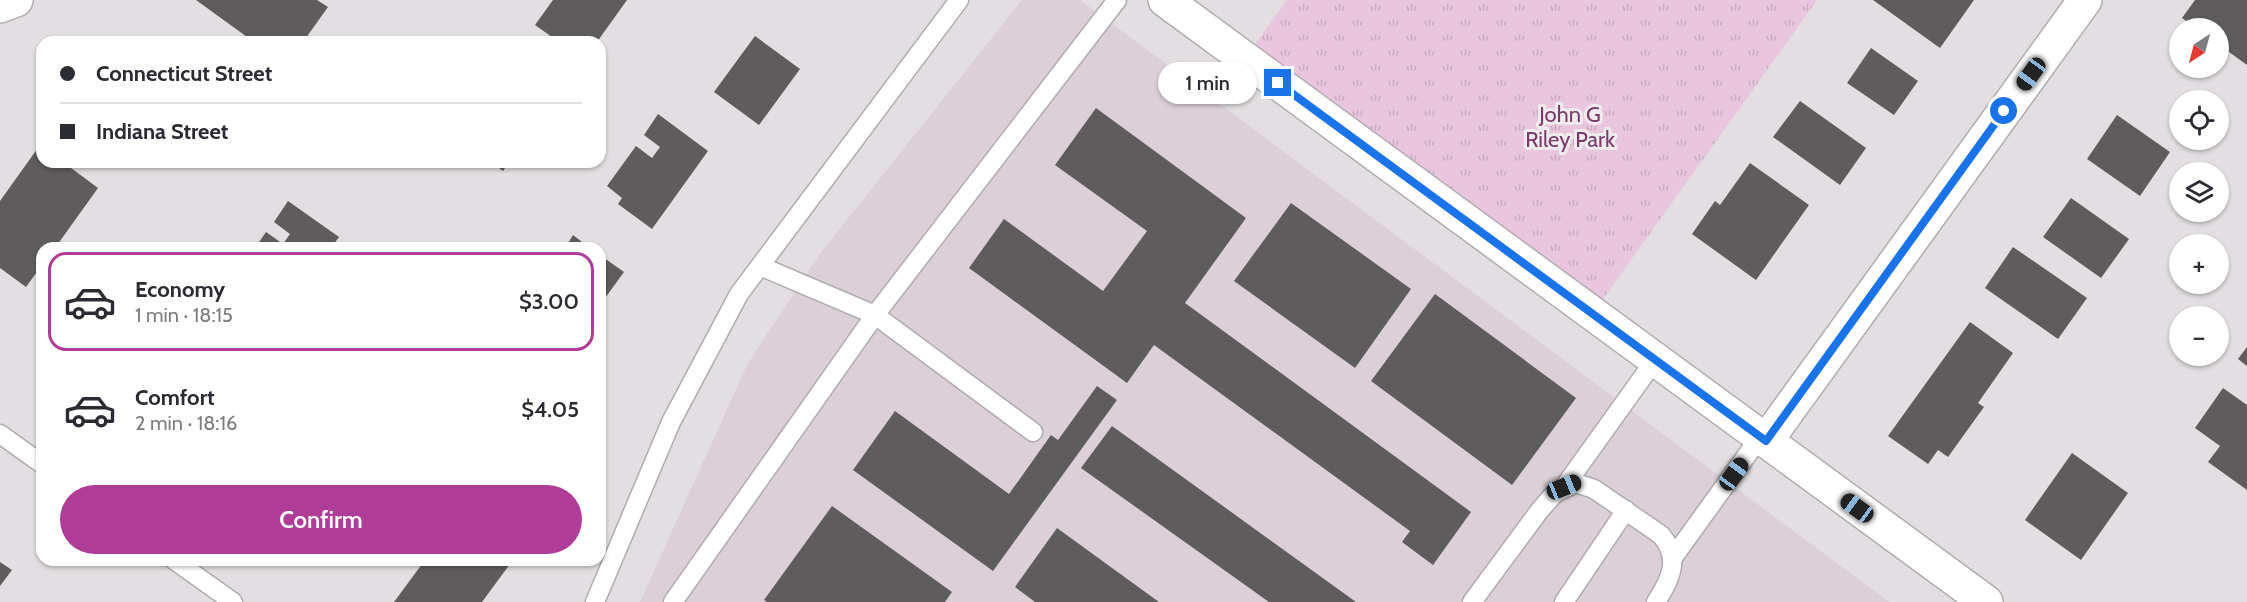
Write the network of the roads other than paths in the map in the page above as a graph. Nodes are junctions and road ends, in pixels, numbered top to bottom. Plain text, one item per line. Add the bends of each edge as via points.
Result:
1 (16, 0) edge
2 (959, 0) edge
3 (1116, 0) edge
4 (1165, 0) edge
5 (2085, 0) edge
6 (0, 6) edge
7 (760, 266) junction
8 (875, 315) junction
9 (1655, 360) junction
10 (1033, 432) dead end
11 (0, 434) edge
12 (1763, 439) junction
13 (36, 460) edge
14 (1564, 487) junction
15 (1626, 510) junction
16 (1672, 560) junction
17 (182, 566) edge
18 (233, 602) edge
19 (594, 602) edge
20 (673, 602) edge
21 (1472, 602) edge
22 (1564, 602) edge
23 (1656, 602) edge
24 (1986, 602) edge

1 - 6 street
2 - 7 lane
3 - 8 lane
4 - 9 street
5 - 12 street
7 - 8 lane
7 - 19 lane via 739,294 671,422
8 - 10 lane
8 - 20 lane
9 - 12 street
9 - 14 lane
11 - 13 lane
12 - 16 lane
12 - 24 street
14 - 15 lane via 1586,484
14 - 21 lane via 1540,510
15 - 16 lane via 1661,535 1670,545
15 - 22 lane
16 - 23 lane via 1671,576
17 - 18 lane

